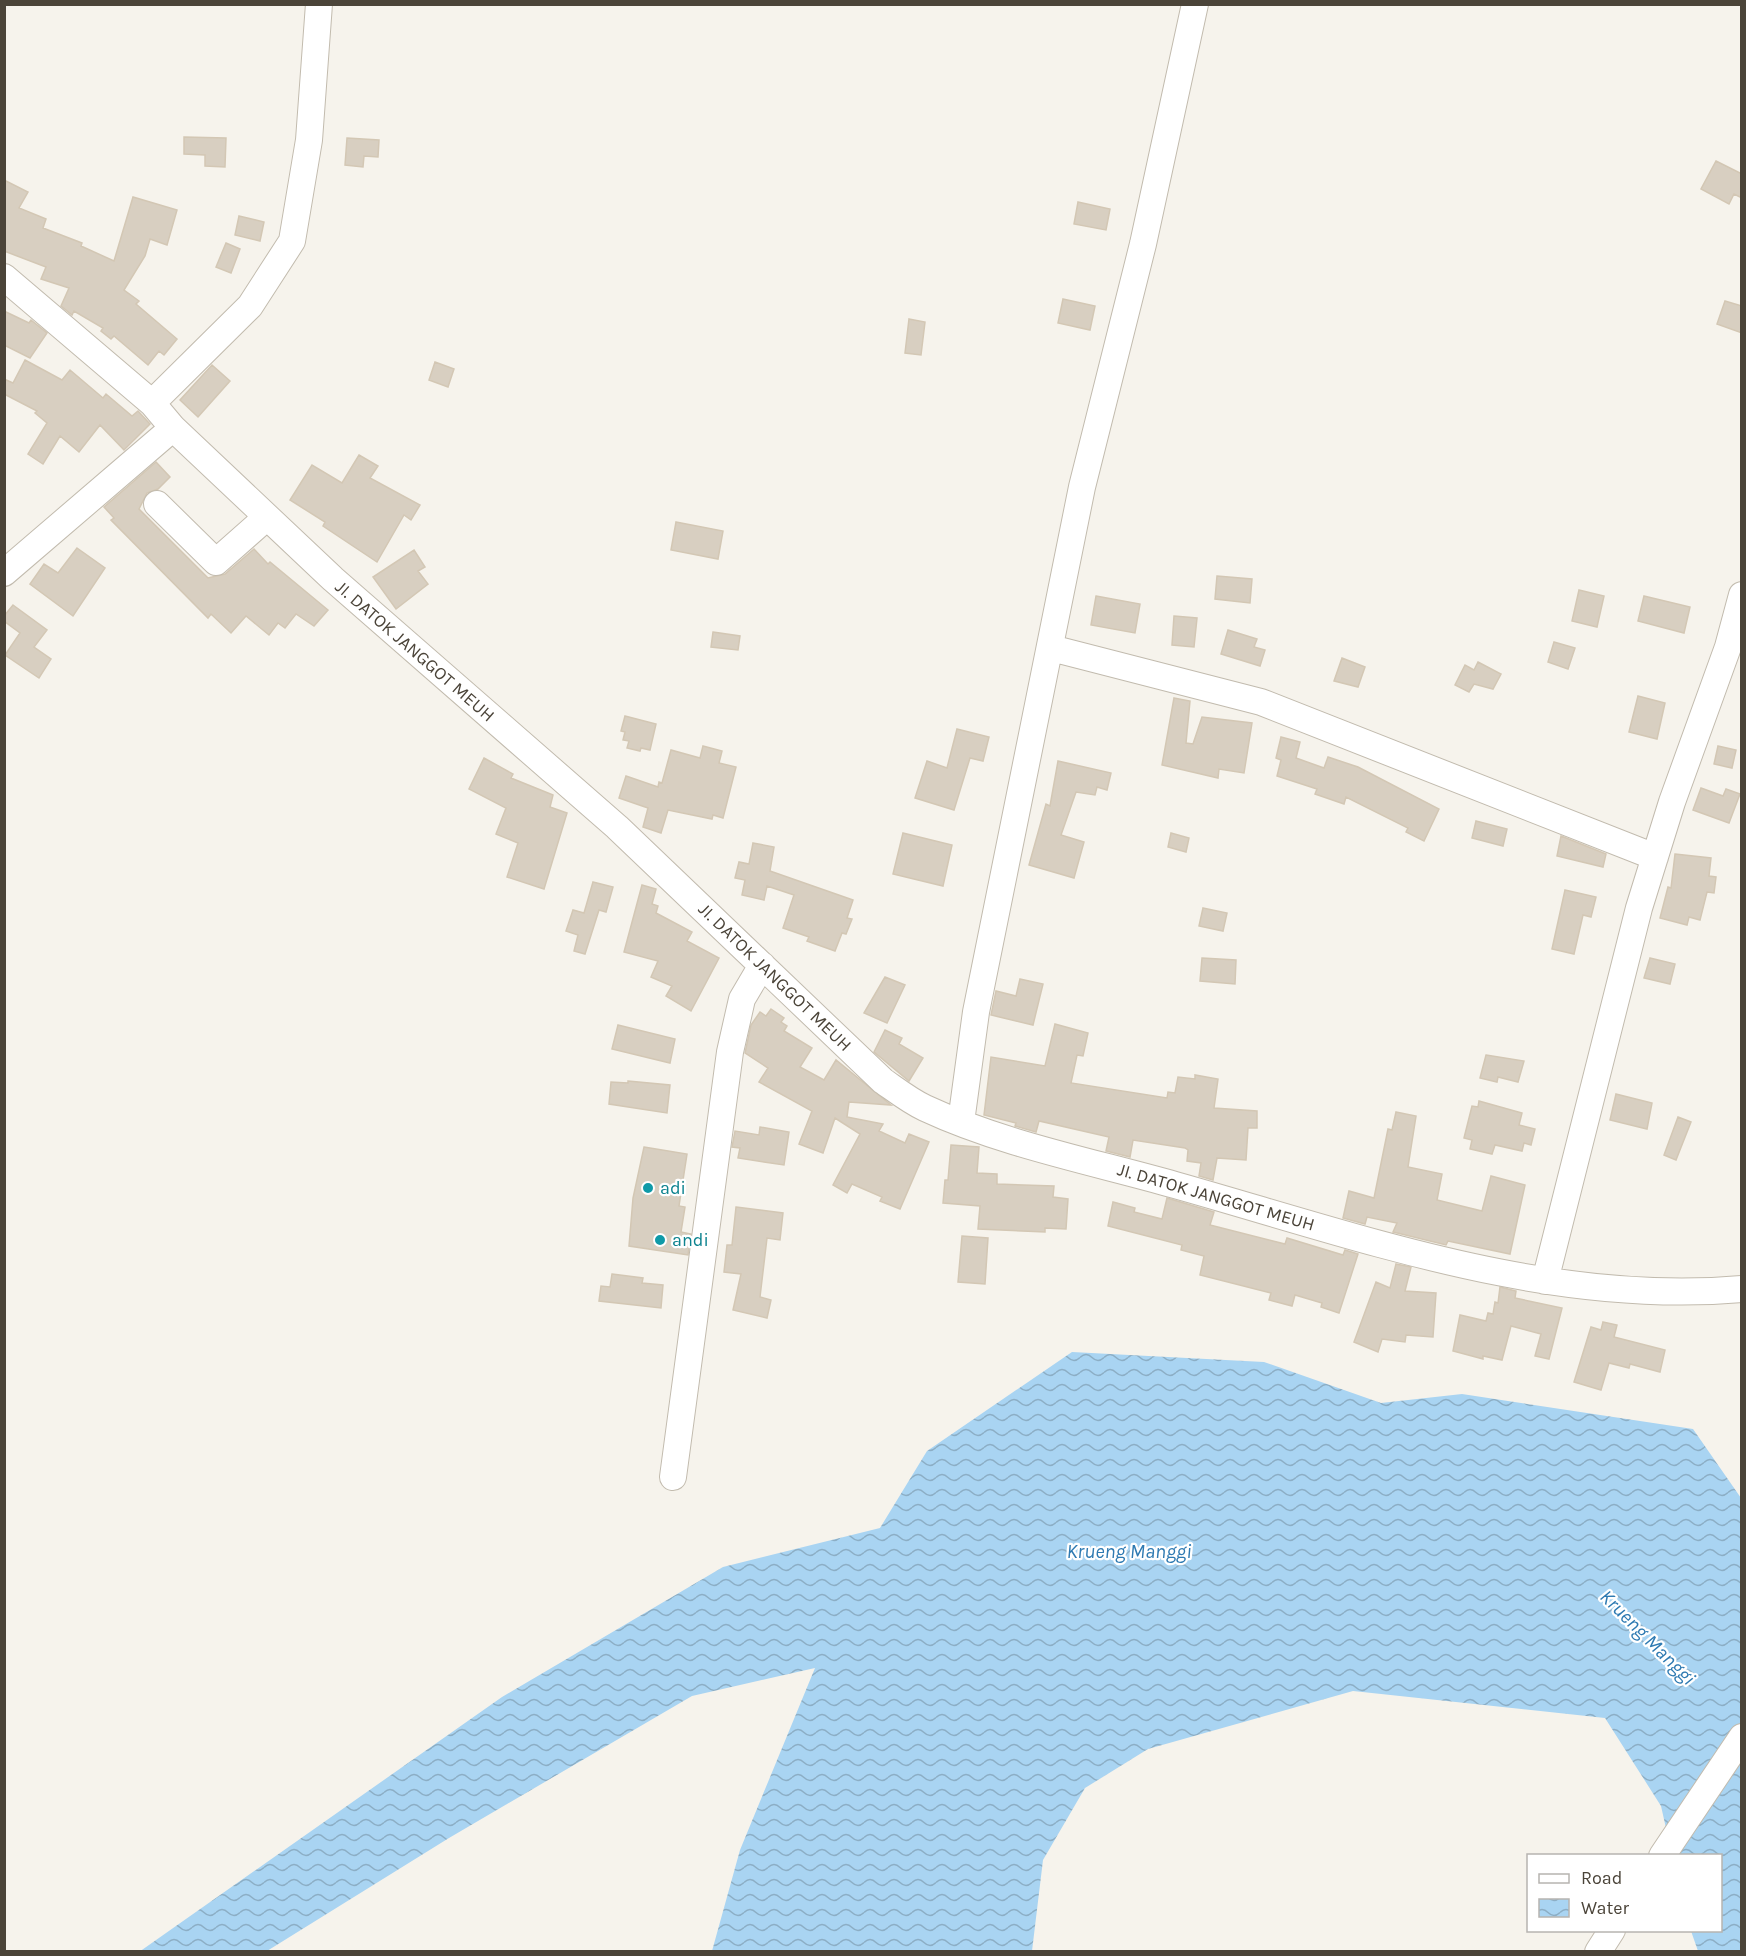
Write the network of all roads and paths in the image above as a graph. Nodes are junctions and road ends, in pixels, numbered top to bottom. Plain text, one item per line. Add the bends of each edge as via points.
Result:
1 (319, 4) edge
2 (1195, 4) edge
3 (4, 278) edge
4 (152, 403) junction
5 (173, 428) junction
6 (157, 504) dead end
7 (267, 517) junction
8 (4, 573) edge
9 (1742, 595) edge
10 (1051, 648) junction
11 (1655, 857) junction
12 (762, 964) junction
13 (961, 1122) junction
14 (1545, 1281) junction
15 (1742, 1289) edge
16 (673, 1477) dead end
17 (1742, 1737) edge
18 (1663, 1854) edge
19 (1611, 1932) edge
20 (1598, 1952) edge

1 - 4 street via 309,140 292,241 250,306
2 - 10 street via 1143,244 1082,487
3 - 4 street, JI. DATOK JANGGOT MEUH
4 - 5 street, JI. DATOK JANGGOT MEUH
5 - 7 street, JI. DATOK JANGGOT MEUH
5 - 8 street
6 - 7 street via 216,562
7 - 12 street, JI. DATOK JANGGOT MEUH via 617,827
9 - 11 street via 1728,647
10 - 11 street via 1262,702
10 - 13 street via 976,1012
11 - 14 street
12 - 13 street, JI. DATOK JANGGOT MEUH via 883,1081 923,1107
12 - 16 street via 742,999 730,1052
13 - 14 street, JI. DATOK JANGGOT MEUH via 1386,1245 1478,1269
14 - 15 street, JI. DATOK JANGGOT MEUH via 1642,1293
17 - 18 street
19 - 20 street

